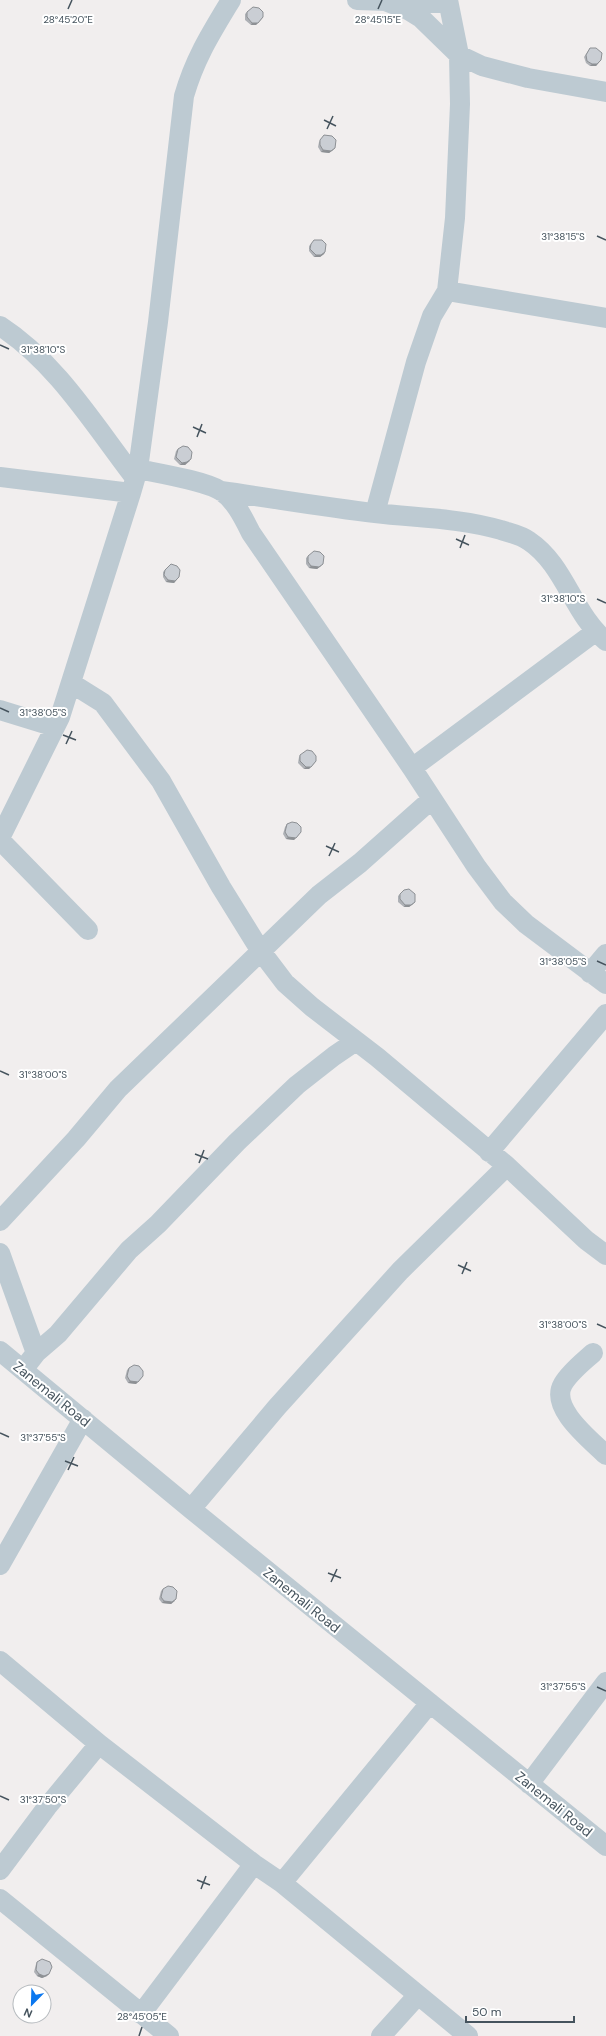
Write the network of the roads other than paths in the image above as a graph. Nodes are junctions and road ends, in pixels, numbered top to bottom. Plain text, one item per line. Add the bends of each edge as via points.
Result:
1 (232, 0) edge
2 (357, 0) edge
3 (385, 1) edge
4 (448, 2) edge
5 (459, 55) junction
6 (606, 92) edge
7 (447, 291) junction
8 (606, 318) edge
9 (0, 326) edge
10 (0, 477) edge
11 (135, 480) junction
12 (221, 491) junction
13 (375, 513) junction
14 (601, 637) edge
15 (71, 683) junction
16 (0, 710) edge
17 (55, 728) junction
18 (412, 768) junction
19 (432, 799) junction
20 (0, 839) edge
21 (88, 930) dead end
22 (260, 950) junction
23 (606, 954) edge
24 (598, 979) edge
25 (606, 1014) edge
26 (356, 1041) junction
27 (489, 1152) junction
28 (507, 1166) junction
29 (0, 1221) edge
30 (0, 1253) edge
31 (606, 1255) edge
32 (0, 1351) edge
33 (36, 1353) junction
34 (593, 1353) dead end
35 (23, 1370) junction
36 (84, 1419) junction
37 (606, 1455) edge
38 (191, 1509) junction
39 (0, 1565) edge
40 (0, 1661) edge
41 (606, 1682) edge
42 (430, 1703) junction
43 (99, 1744) junction
44 (529, 1784) junction
45 (606, 1846) edge
46 (254, 1864) junction
47 (0, 1870) edge
48 (282, 1883) junction
49 (0, 1899) edge
50 (418, 1995) junction
51 (141, 2014) junction
52 (169, 2036) edge
53 (381, 2036) edge
54 (468, 2036) edge

1 - 11 street via 200,52 184,96 158,322
2 - 3 street
3 - 4 street
3 - 5 street via 420,18
4 - 5 street
5 - 6 street via 482,66 528,78
5 - 7 street via 460,104 455,218
7 - 8 street
7 - 13 street via 432,316 416,362
9 - 11 street via 29,349 82,406
10 - 11 street
11 - 12 street via 198,483
11 - 15 street
12 - 13 street
12 - 18 street via 241,513 251,533
13 - 14 street via 465,521 528,540 550,562 579,610
14 - 18 street
15 - 17 street
15 - 22 street via 103,703 161,781
16 - 17 street
17 - 20 street
18 - 19 street
19 - 22 street via 319,895
19 - 24 street via 502,902 526,924
20 - 21 street
22 - 26 street via 285,982
22 - 29 street via 118,1089 76,1139
23 - 24 street
25 - 27 street
26 - 27 street
26 - 33 street via 297,1085 237,1142 158,1224 129,1250 58,1334
27 - 28 street
28 - 31 street via 586,1240
28 - 38 street via 400,1271 277,1407
30 - 33 street
32 - 35 street, Zanemali Road
33 - 35 street
34 - 37 street via 562,1384 559,1394 570,1419
35 - 36 street, Zanemali Road
36 - 38 street, Zanemali Road
36 - 39 street
38 - 42 street, Zanemali Road
40 - 43 street
41 - 44 street
42 - 44 street, Zanemali Road
42 - 48 street
43 - 46 street
43 - 47 street
44 - 45 street, Zanemali Road
46 - 48 street
46 - 51 street
48 - 50 street
49 - 51 street
50 - 53 street
50 - 54 street
51 - 52 street

